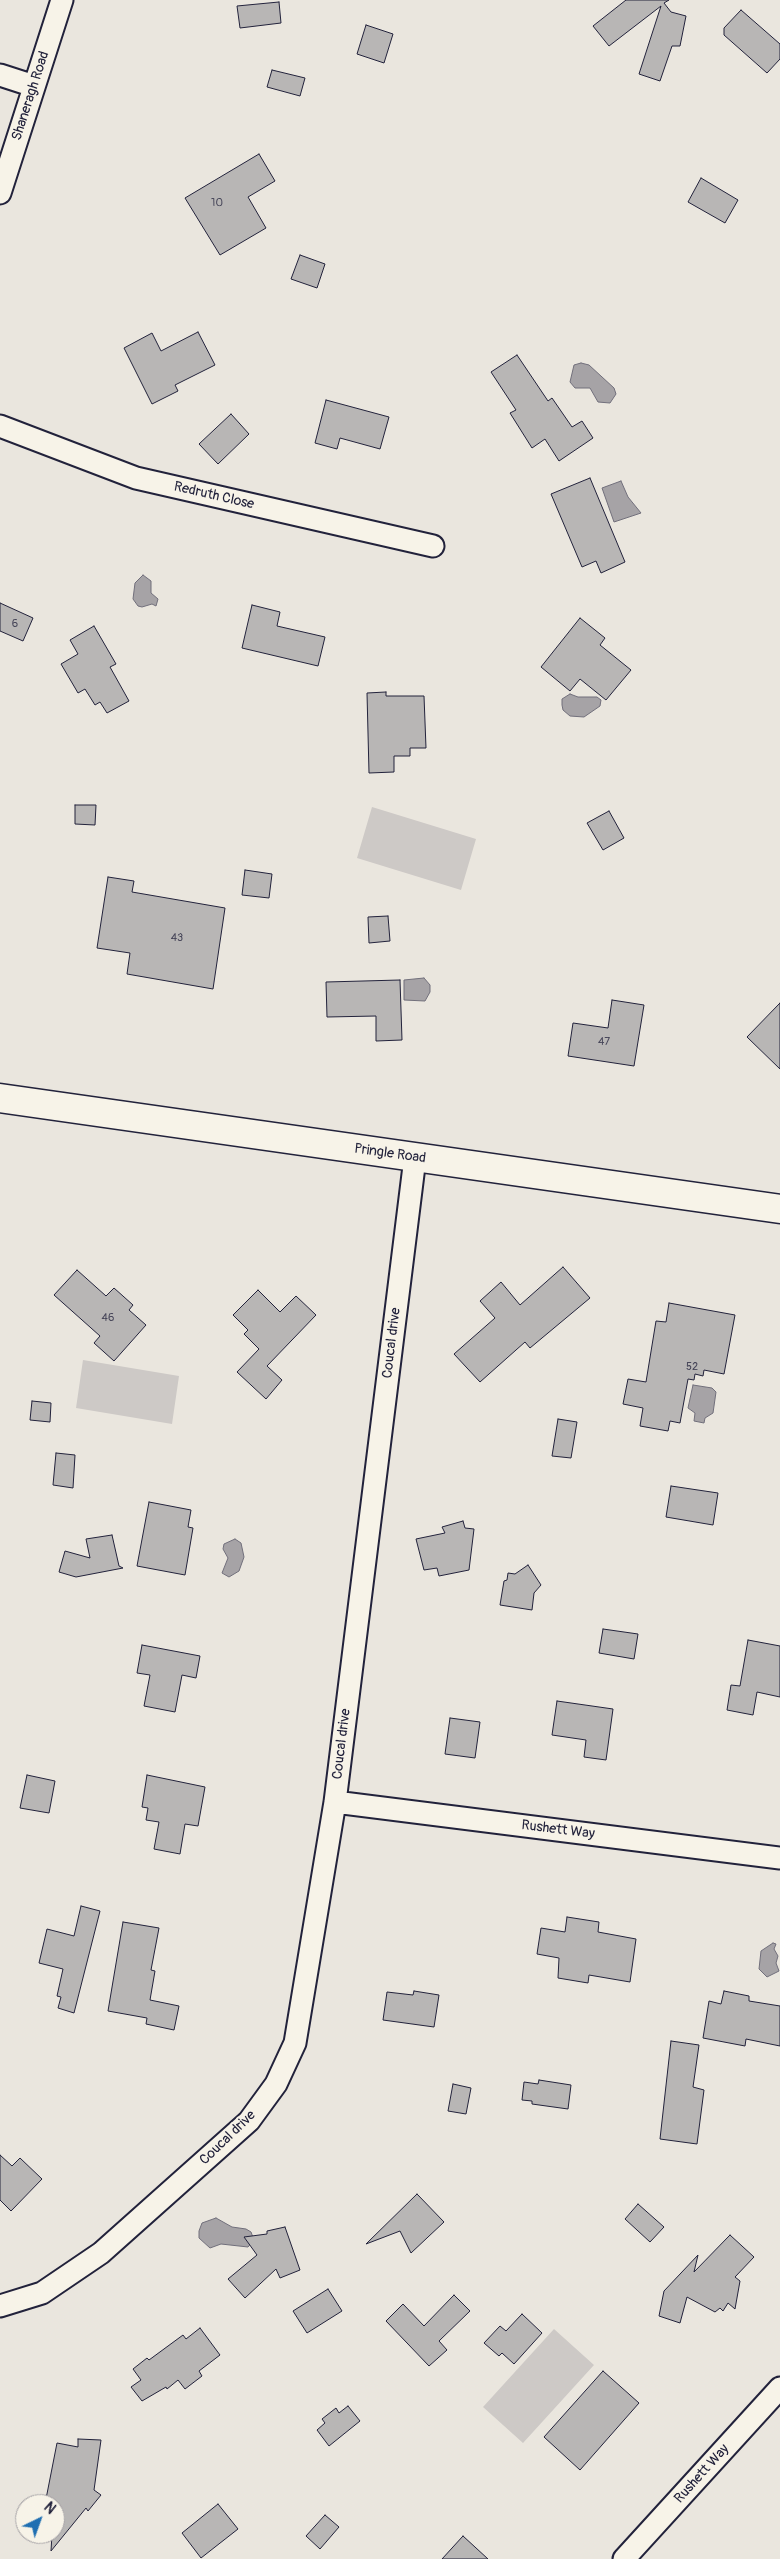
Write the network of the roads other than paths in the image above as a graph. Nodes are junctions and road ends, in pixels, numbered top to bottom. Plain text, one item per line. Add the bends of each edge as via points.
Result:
1 (62, 0) edge
2 (0, 75) edge
3 (34, 86) junction
4 (0, 193) edge
5 (0, 426) edge
6 (433, 546) dead end
7 (0, 1098) edge
8 (415, 1158) junction
9 (780, 1209) edge
10 (335, 1802) junction
11 (780, 1858) edge
12 (0, 2306) edge
13 (780, 2388) edge
14 (624, 2559) edge

1 - 3 street, Shaneragh Road
2 - 3 street
3 - 4 street, Shaneragh Road
5 - 6 street, Redruth Close via 136,478
7 - 8 street, Pringle Road
8 - 9 street, Pringle Road
8 - 10 street, Coucal drive
10 - 11 street, Rushett Way
10 - 12 street, Coucal drive via 295,2043 276,2084 249,2121 101,2253 42,2293
13 - 14 street, Rushett Way

